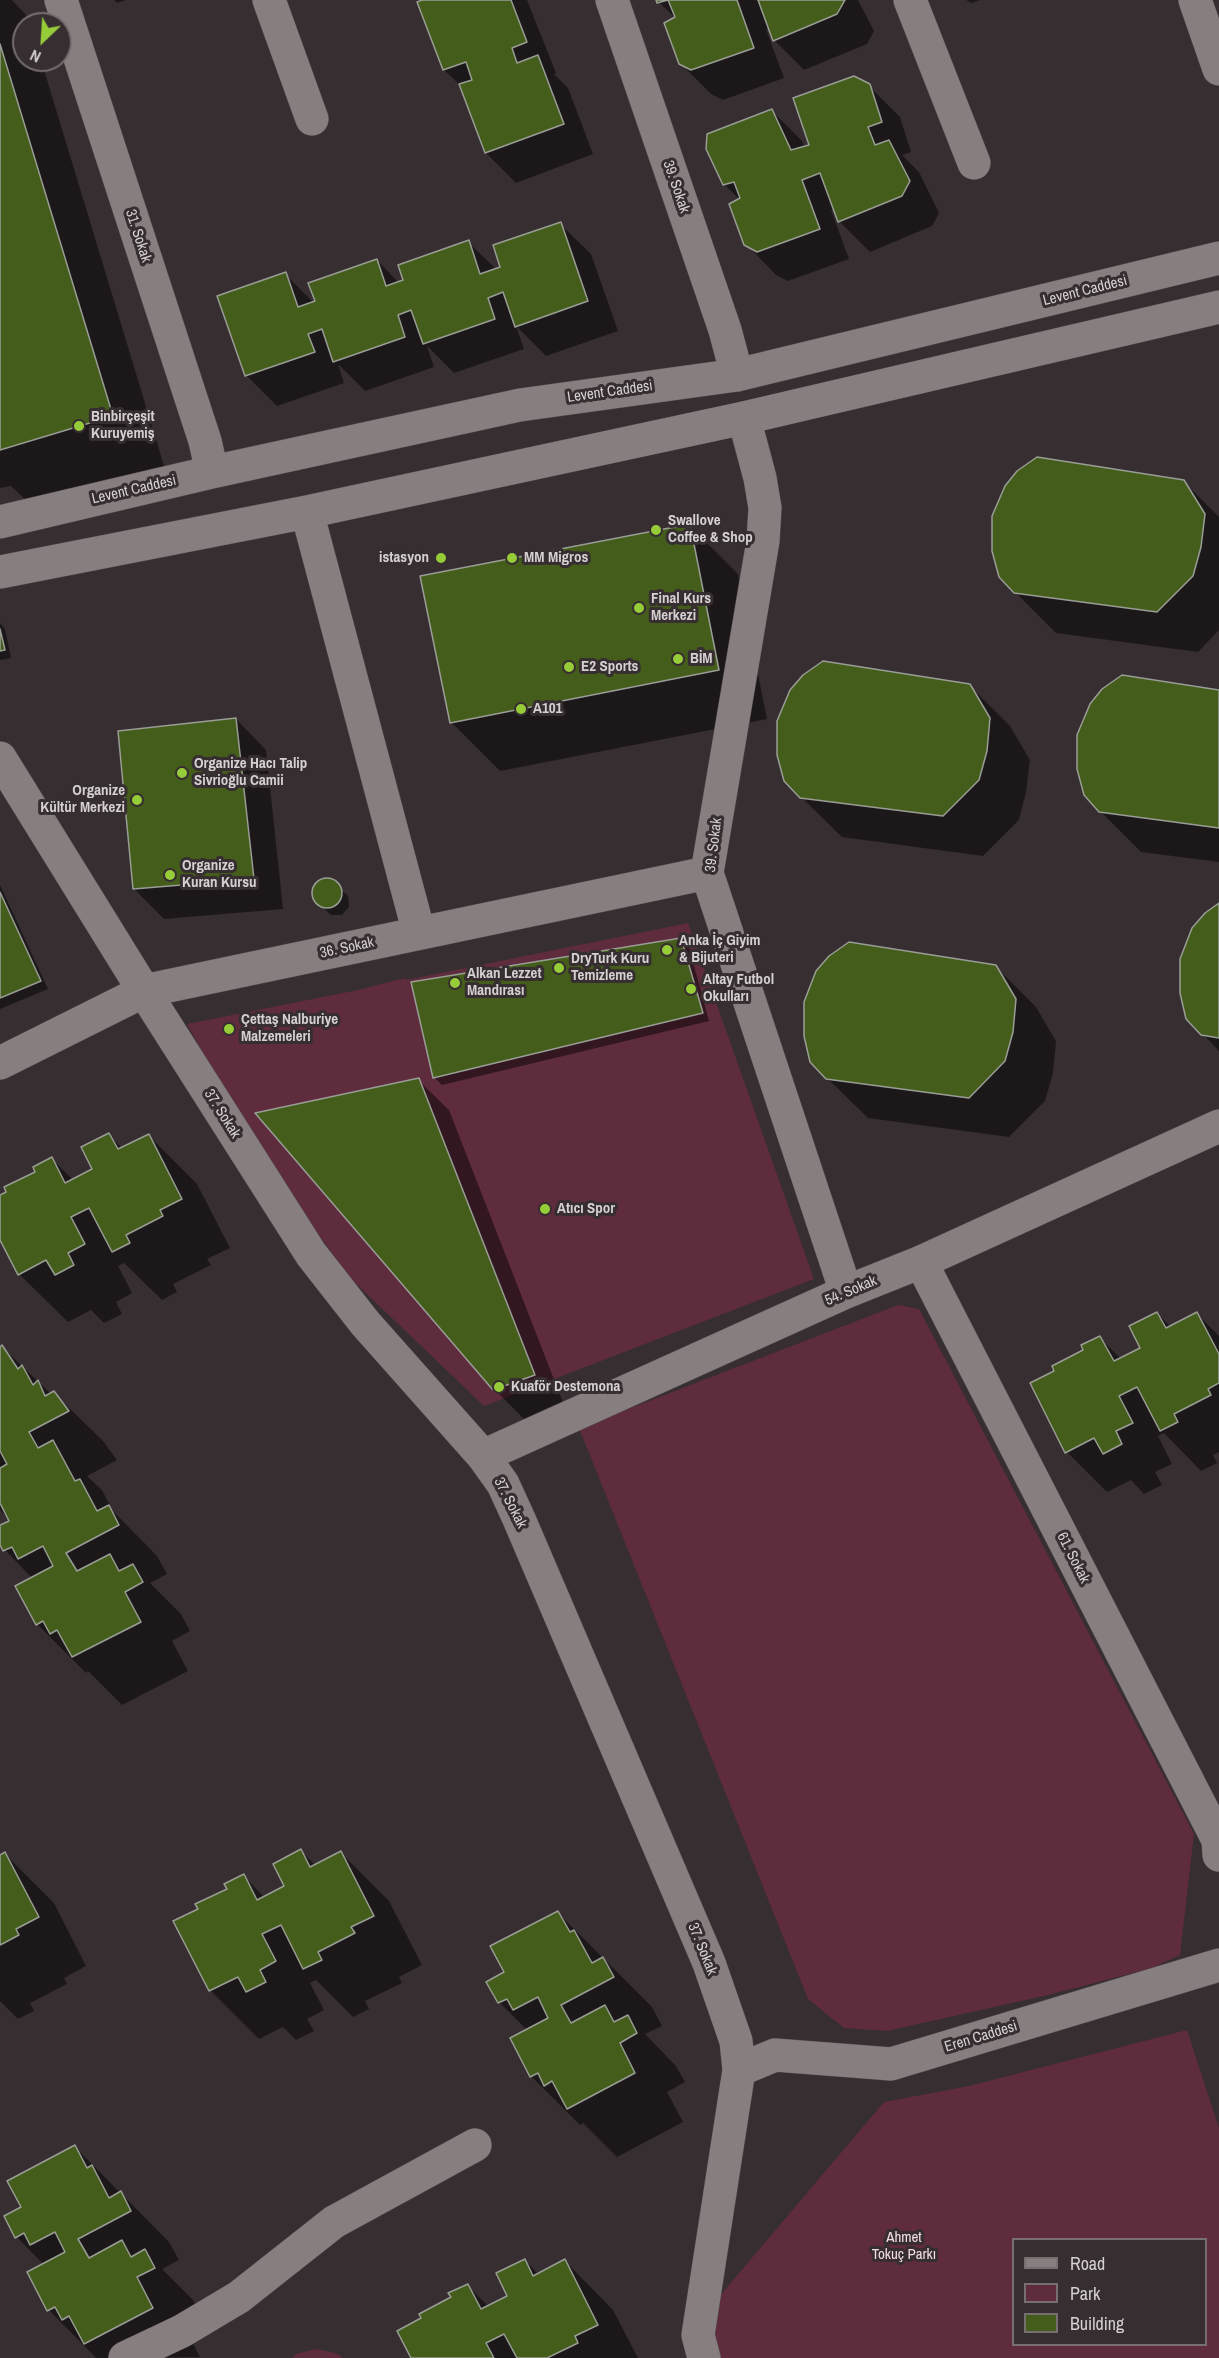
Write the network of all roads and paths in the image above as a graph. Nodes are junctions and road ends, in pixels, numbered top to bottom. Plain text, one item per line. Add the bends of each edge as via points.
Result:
1 (61, 0) edge
2 (268, 0) edge
3 (612, 0) edge
4 (910, 0) edge
5 (1195, 0) edge
6 (1219, 69) edge
7 (312, 119) dead end
8 (974, 164) dead end
9 (1219, 258) edge
10 (1219, 308) edge
11 (737, 375) junction
12 (744, 418) junction
13 (212, 472) junction
14 (307, 512) junction
15 (0, 522) edge
16 (0, 572) edge
17 (0, 758) edge
18 (707, 873) junction
19 (419, 933) junction
20 (144, 991) junction
21 (0, 1063) edge
22 (1219, 1125) edge
23 (921, 1262) junction
24 (846, 1292) junction
25 (483, 1456) junction
26 (1219, 1855) edge
27 (1219, 1965) edge
28 (739, 2070) junction
29 (475, 2145) dead end
30 (698, 2350) edge
31 (125, 2358) edge

1 - 13 street, 31. Sokak
2 - 7 street
3 - 11 street, 39. Sokak
4 - 8 street
5 - 6 street
9 - 11 street, Levent Caddesi
10 - 12 street
11 - 13 street, Levent Caddesi via 520,405
12 - 14 street
12 - 18 street, 39. Sokak via 765,508 763,541
13 - 15 street, Levent Caddesi
14 - 16 street
14 - 19 street
17 - 20 street, 37. Sokak
18 - 19 street, 36. Sokak
18 - 24 street, 39. Sokak
19 - 20 street, 36. Sokak
20 - 21 street, 36. Sokak
20 - 25 street, 37. Sokak via 311,1254 365,1323
22 - 23 street, 54. Sokak
23 - 24 street, 54. Sokak
23 - 26 street, 61. Sokak via 1218,1840
24 - 25 street, 54. Sokak
25 - 28 street, 37. Sokak via 503,1484 519,1519 709,1963 736,2041
27 - 28 street, Eren Caddesi via 891,2064 775,2055
28 - 30 street, 37. Sokak
29 - 31 street via 334,2222 239,2297 182,2331

